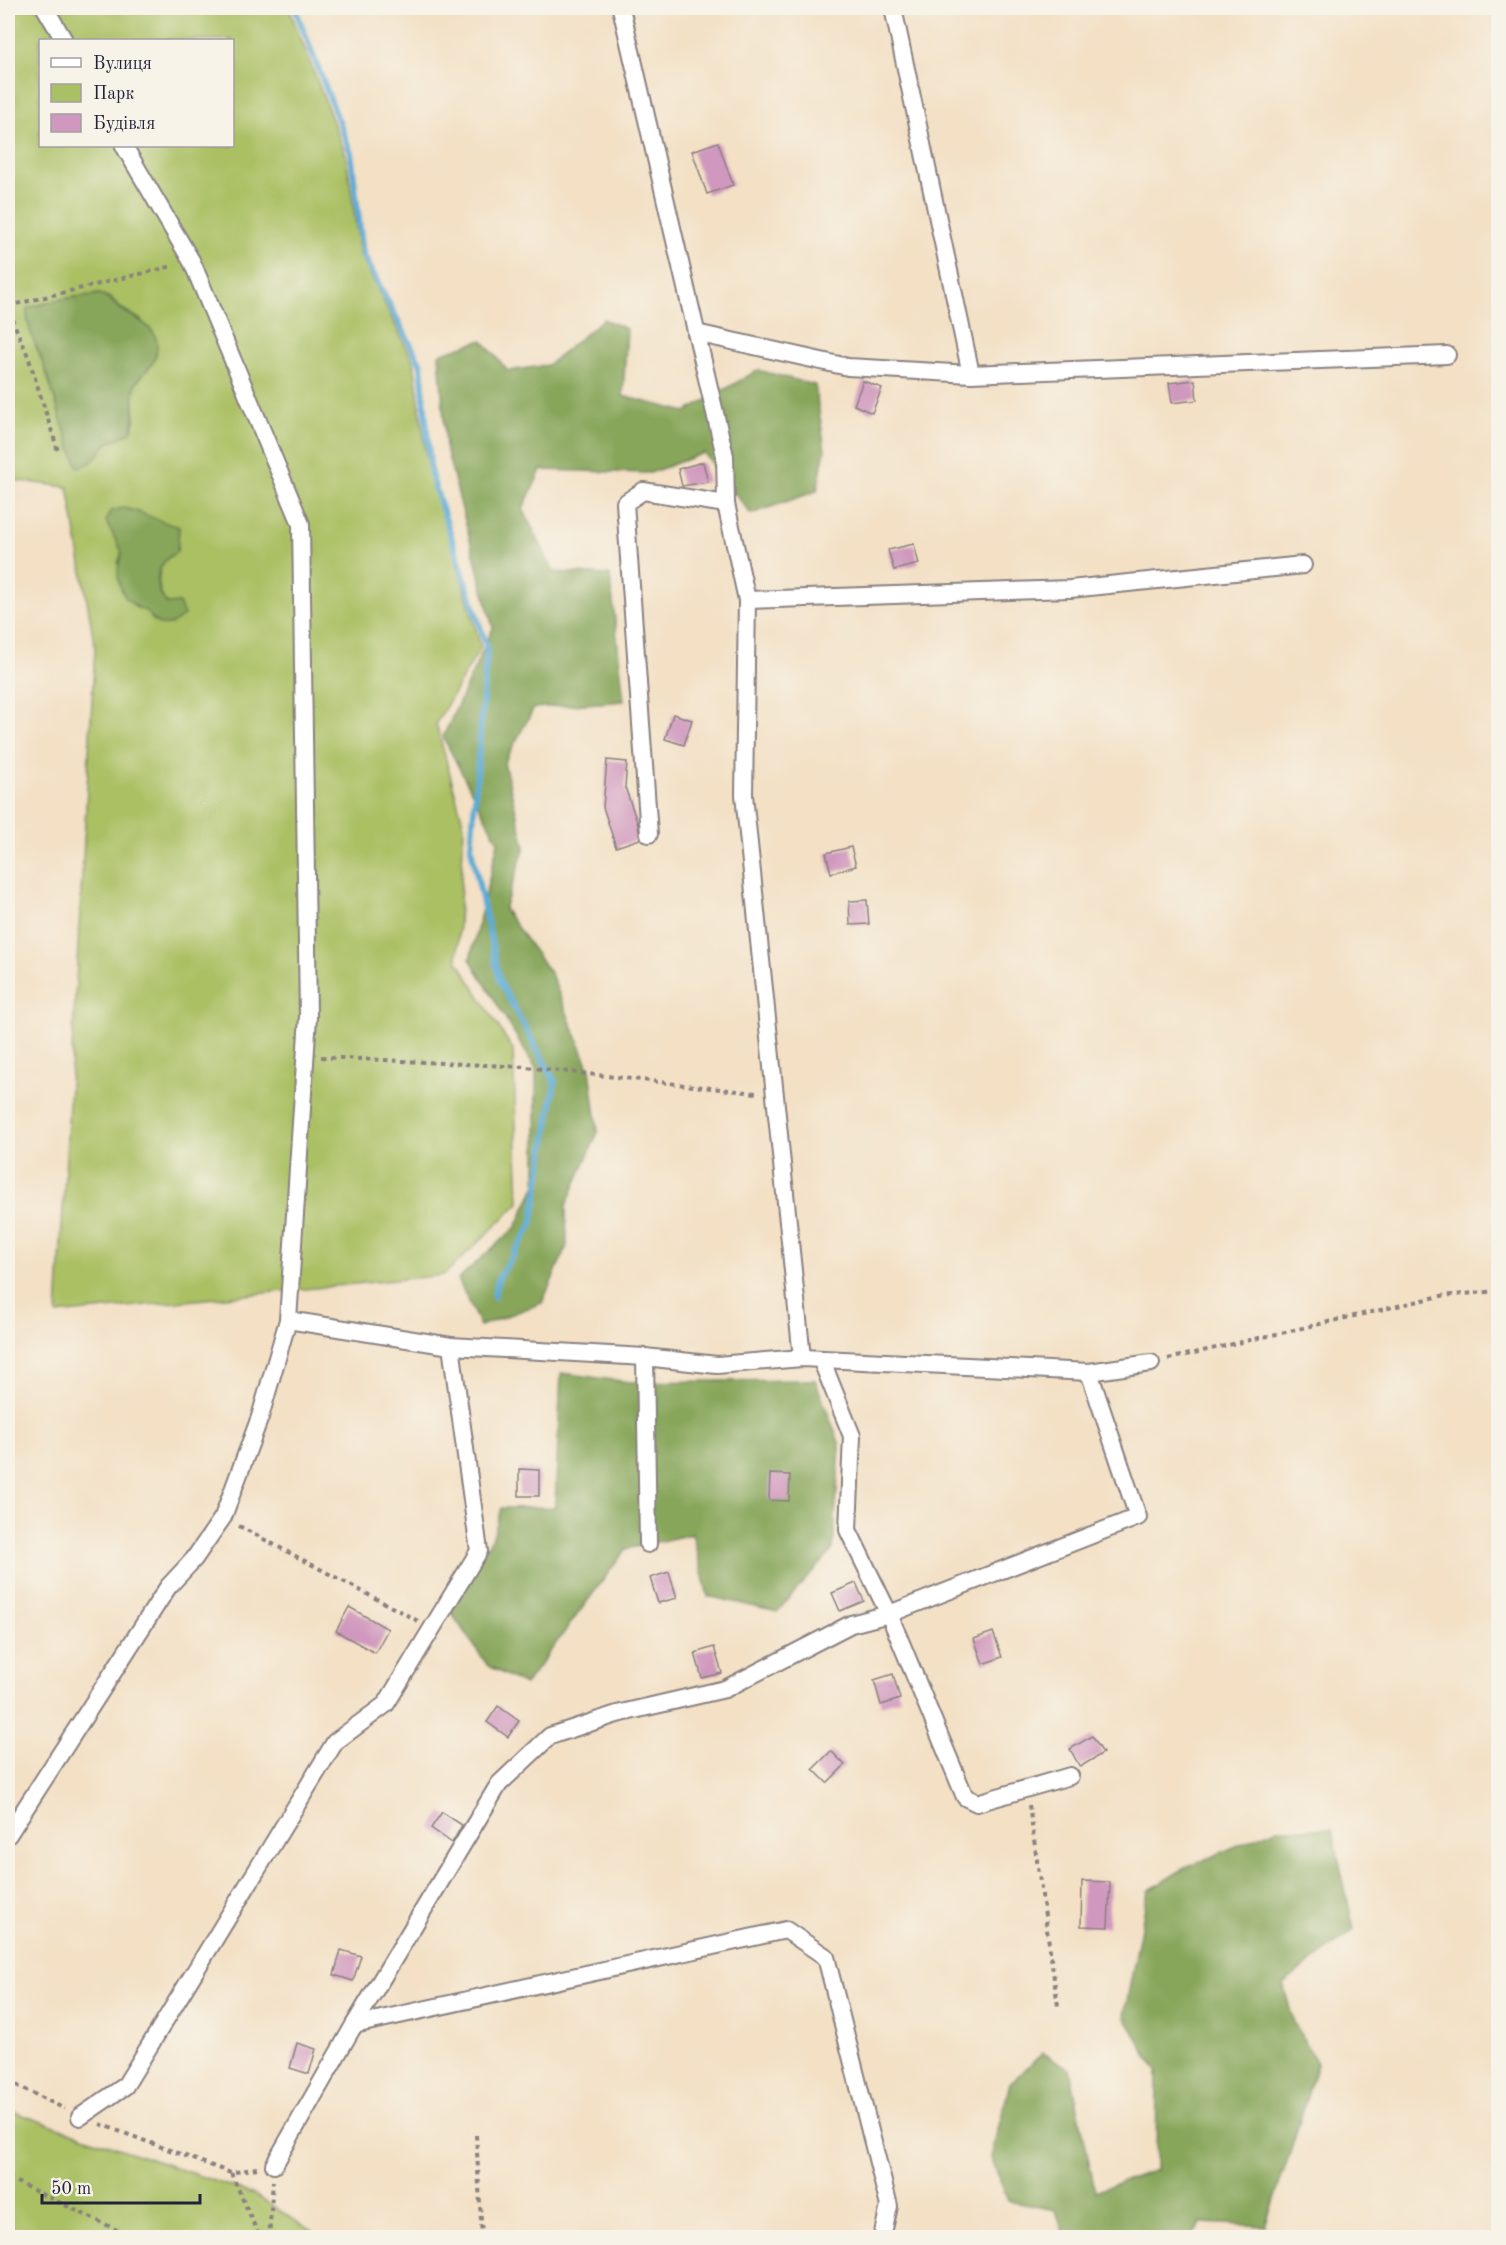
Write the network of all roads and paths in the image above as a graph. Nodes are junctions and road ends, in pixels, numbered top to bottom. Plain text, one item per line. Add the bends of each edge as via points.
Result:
1 (45, 8) edge
2 (621, 8) edge
3 (893, 8) edge
4 (63, 39) edge
5 (125, 147) edge
6 (192, 262) junction
7 (8, 308) edge
8 (696, 333) junction
9 (1447, 355) dead end
10 (971, 374) junction
11 (58, 451) dead end
12 (726, 504) junction
13 (1303, 565) dead end
14 (747, 600) junction
15 (649, 834) dead end
16 (306, 1056) junction
17 (775, 1095) junction
18 (1498, 1291) edge
19 (288, 1320) junction
20 (451, 1346) junction
21 (645, 1357) junction
22 (802, 1359) junction
23 (820, 1359) junction
24 (1151, 1363) joint
25 (1089, 1372) junction
26 (223, 1517) junction
27 (648, 1544) dead end
28 (889, 1614) junction
29 (432, 1628) junction
30 (1070, 1776) dead end
31 (1027, 1788) junction
32 (8, 1835) edge
33 (1058, 2006) dead end
34 (354, 2025) junction
35 (8, 2081) edge
36 (80, 2117) junction
37 (476, 2136) dead end
38 (274, 2164) junction
39 (231, 2173) junction
40 (8, 2178) edge
41 (134, 2238) edge
42 (260, 2238) edge
43 (269, 2238) edge
44 (482, 2238) edge
45 (882, 2238) edge

1 - 4 street
2 - 8 street
3 - 10 street
5 - 6 street
6 - 7 path
6 - 16 street via 301,524
7 - 11 path via 28,356
8 - 10 street via 848,368
8 - 12 street via 724,456
9 - 10 street
12 - 14 street
12 - 15 street via 644,491 625,503
13 - 14 street via 1070,589
14 - 17 street via 744,795
16 - 17 path via 526,1067
16 - 19 street
17 - 22 street
18 - 24 path via 1441,1296
19 - 20 street
19 - 26 street via 260,1417
20 - 21 street
20 - 29 street via 479,1551
21 - 22 street via 717,1365
21 - 27 street
22 - 23 street
23 - 25 street
23 - 28 street via 852,1436 848,1530
24 - 25 street
25 - 28 street via 1138,1517
26 - 29 path
26 - 32 street via 194,1559 168,1587
28 - 31 street via 965,1797 977,1803
28 - 34 street via 851,1624 725,1689 617,1714 550,1736 500,1784
29 - 36 street via 386,1704 335,1742 125,2086
30 - 31 street
31 - 33 path
34 - 38 street
34 - 45 street via 786,1930 826,1958 889,2206
35 - 36 path
36 - 39 path
37 - 44 path
38 - 39 path
38 - 43 path
39 - 42 path
40 - 41 path

